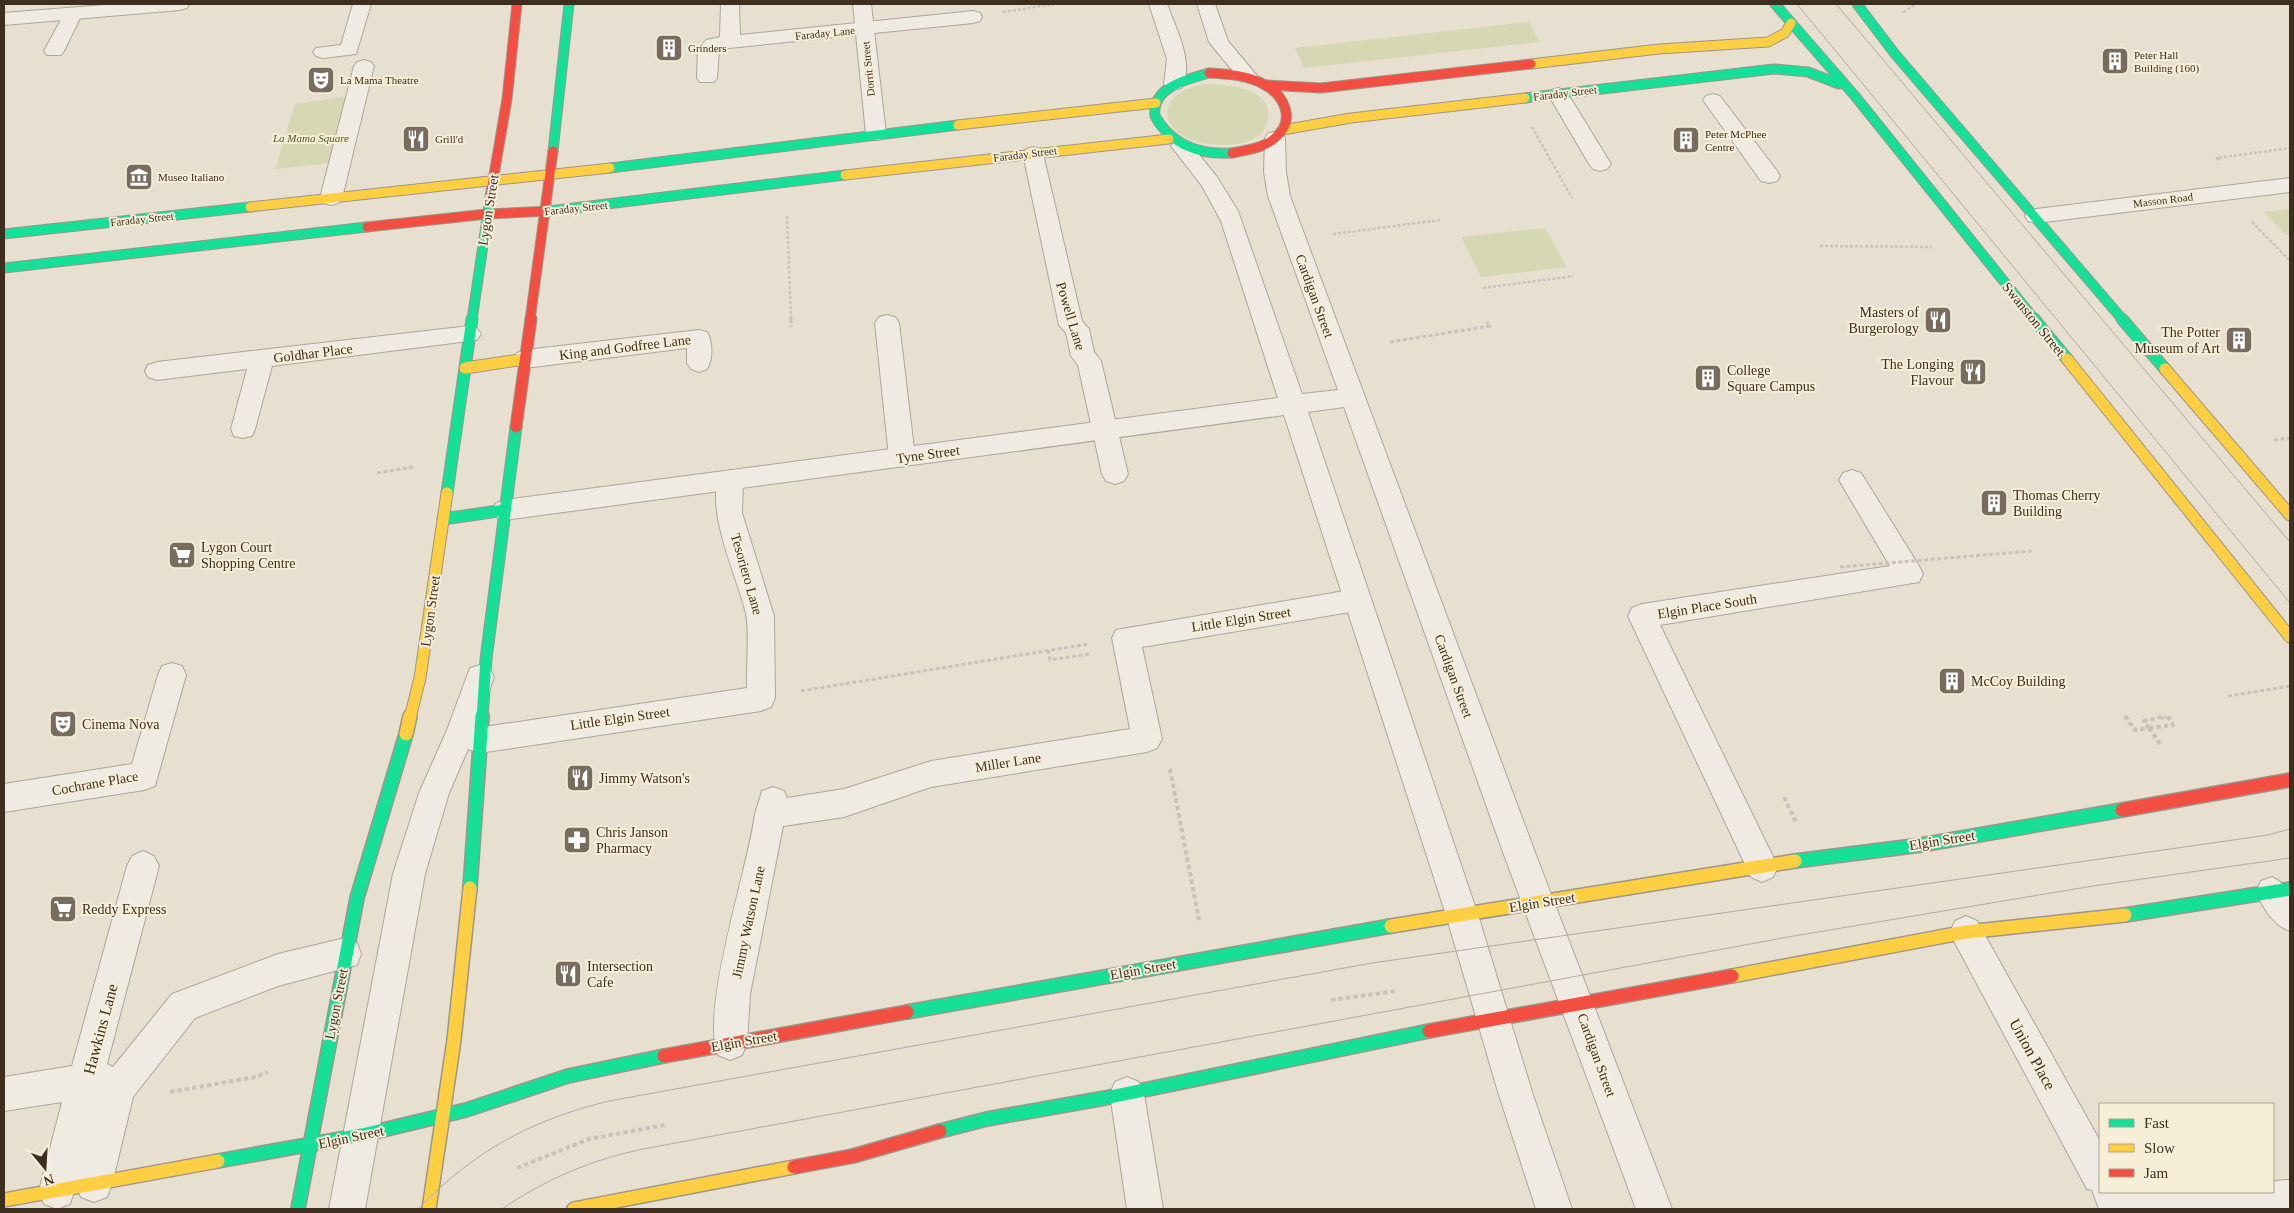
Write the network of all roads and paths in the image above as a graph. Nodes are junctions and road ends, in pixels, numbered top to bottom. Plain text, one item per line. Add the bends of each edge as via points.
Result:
1 (180, 4) edge
2 (362, 4) edge
3 (516, 4) edge
4 (569, 4) edge
5 (730, 4) edge
6 (862, 4) edge
7 (1054, 4) edge
8 (1158, 4) edge
9 (1206, 4) edge
10 (1775, 4) edge
11 (1857, 4) edge
12 (1916, 4) edge
13 (111, 7) edge
14 (73, 14) junction
15 (1899, 15) dead end
16 (973, 17) joint
17 (4, 19) edge
18 (1791, 24) junction
19 (864, 29) junction
20 (730, 43) junction
21 (54, 51) dead end
22 (323, 52) dead end
23 (364, 66) dead end
24 (1248, 77) junction
25 (707, 78) dead end
26 (1174, 84) junction
27 (1266, 85) junction
28 (1845, 86) junction
29 (1558, 94) junction
30 (1713, 100) dead end
31 (1156, 103) junction
32 (1279, 134) junction
33 (1537, 136) dead end
34 (877, 139) junction
35 (1175, 142) junction
36 (1032, 154) junction
37 (1600, 164) dead end
38 (549, 174) junction
39 (1769, 176) dead end
40 (492, 181) junction
41 (2290, 185) edge
42 (2223, 193) junction
43 (331, 198) junction
44 (1572, 198) dead end
45 (543, 212) junction
46 (486, 214) junction
47 (2036, 216) junction
48 (788, 218) dead end
49 (1441, 220) dead end
50 (4, 234) edge
51 (1333, 234) dead end
52 (1820, 246) dead end
53 (1940, 247) dead end
54 (2290, 261) edge
55 (4, 268) edge
56 (1573, 276) dead end
57 (1483, 288) dead end
58 (1487, 322) dead end
59 (887, 323) dead end
60 (791, 327) dead end
61 (469, 334) junction
62 (1390, 342) dead end
63 (262, 359) junction
64 (525, 359) junction
65 (700, 363) dead end
66 (465, 368) junction
67 (157, 371) dead end
68 (1351, 397) junction
69 (1294, 404) junction
70 (243, 429) dead end
71 (1105, 430) junction
72 (902, 457) junction
73 (1115, 474) dead end
74 (730, 480) junction
75 (1852, 480) dead end
76 (505, 510) junction
77 (2290, 515) edge
78 (443, 519) junction
79 (2032, 551) dead end
80 (1840, 566) dead end
81 (1356, 600) junction
82 (2290, 637) edge
83 (1126, 638) junction
84 (1070, 646) dead end
85 (1048, 650) junction
86 (486, 659) junction
87 (172, 675) dead end
88 (2290, 686) edge
89 (814, 689) dead end
90 (2228, 696) dead end
91 (761, 698) joint
92 (2125, 716) dead end
93 (1147, 739) junction
94 (479, 740) junction
95 (2161, 745) dead end
96 (2290, 780) edge
97 (4, 798) edge
98 (772, 808) joint
99 (143, 866) dead end
100 (1762, 867) junction
101 (2281, 891) edge
102 (1538, 902) junction
103 (1462, 915) junction
104 (2290, 916) edge
105 (1966, 932) junction
106 (345, 954) junction
107 (1206, 958) junction
108 (1397, 991) dead end
109 (1331, 1000) dead end
110 (1578, 1004) junction
111 (1495, 1019) junction
112 (730, 1043) junction
113 (111, 1081) junction
114 (4, 1094) edge
115 (1127, 1094) junction
116 (443, 1116) junction
117 (665, 1124) dead end
118 (362, 1135) junction
119 (312, 1145) junction
120 (517, 1168) dead end
121 (2099, 1174) edge
122 (94, 1184) junction
123 (57, 1191) junction
124 (2110, 1193) edge
125 (2290, 1198) edge
126 (4, 1200) edge
127 (298, 1209) edge
128 (347, 1209) edge
129 (430, 1209) edge
130 (574, 1209) edge
131 (1145, 1209) edge
132 (1554, 1209) edge
133 (1654, 1209) edge
134 (2119, 1209) edge
135 (2133, 1209) edge

1 - 13 street
2 - 22 street via 349,50
3 - 40 street, Lygon Street via 507,99
4 - 38 street
5 - 20 street
6 - 19 street, Dorrit Street
7 - 16 path
8 - 26 street via 1177,59
9 - 24 street via 1219,42
10 - 18 street, Swanston Street
11 - 47 street via 1895,54
12 - 15 path
13 - 14 street
14 - 17 street
14 - 21 street
16 - 19 street, Faraday Lane
18 - 27 street via 1783,35 1768,42 1659,49 1321,88
18 - 28 street, Swanston Street
19 - 20 street, Faraday Lane
19 - 34 street, Dorrit Street
20 - 25 street, Faraday Lane via 713,44 708,50
23 - 43 street
24 - 26 street via 1209,73
24 - 27 street
26 - 31 street
27 - 32 street via 1279,94 1286,106 1287,118
28 - 29 street, Faraday Street via 1812,72 1792,68
28 - 82 street, Swanston Street
29 - 32 street, Faraday Street via 1350,118
29 - 37 street
30 - 39 street
31 - 34 street, Faraday Street
31 - 35 street via 1154,115 1158,127
32 - 35 street via 1261,147 1242,153 1206,153
32 - 68 street, Cardigan Street via 1275,172 1279,196
33 - 44 path
34 - 38 street, Faraday Street via 644,169
35 - 36 street, Faraday Street
35 - 69 street via 1200,168 1232,221
36 - 45 street, Faraday Street via 880,166
36 - 71 street, Powell Lane via 1071,325 1077,328 1083,356 1089,361
38 - 40 street, Faraday Street
38 - 45 street
40 - 43 street, Faraday Street
40 - 46 street, Lygon Street
41 - 42 street, Masson Road
42 - 47 street, Masson Road
42 - 54 path
43 - 50 street, Faraday Street via 279,208
45 - 46 street, Faraday Street
45 - 64 street
46 - 55 street, Faraday Street via 271,234
46 - 61 street, Lygon Street
47 - 77 street
48 - 60 path
49 - 51 path
52 - 53 path
56 - 57 path
58 - 62 path via 1490,326
59 - 72 street
61 - 63 street, Goldhar Place
61 - 66 street, Lygon Street
63 - 67 street, Goldhar Place
63 - 70 street
64 - 65 street, King and Godfree Lane via 700,338
64 - 66 street
64 - 76 street
66 - 78 street, Lygon Street
68 - 69 street, Tyne Street
68 - 102 street, Cardigan Street
69 - 71 street, Tyne Street
69 - 81 street
71 - 72 street, Tyne Street
71 - 73 street, Powell Lane
72 - 74 street, Tyne Street
74 - 76 street, Tyne Street
74 - 91 street, Tesoriero Lane via 729,513 760,616
75 - 100 street, Elgin Place South via 1909,574 1642,616
76 - 78 street
76 - 86 street
78 - 106 street, Lygon Street via 412,714 370,847
79 - 80 path, bridge
81 - 83 street, Little Elgin Street
81 - 103 street
83 - 85 path via 1102,652 1050,660
83 - 93 street
84 - 85 path
85 - 89 path
86 - 94 street
86 - 118 street via 462,730 429,807 408,874
87 - 97 street, Cochrane Place via 144,776
88 - 90 path
91 - 94 street, Little Elgin Street
92 - 95 path via 2135,730 2145,729 2154,728 2173,725 2168,716 2144,721 2150,729
93 - 98 street, Miller Lane via 931,774 844,803
93 - 107 path via 1169,763
94 - 116 street via 469,910
96 - 100 street, Elgin Street via 1921,845
98 - 112 street, Jimmy Watson Lane via 733,994
99 - 113 street, Hawkins Lane
100 - 102 street, Elgin Street
101 - 104 street
101 - 105 street via 2092,920
102 - 103 street, Elgin Street
102 - 110 street, Cardigan Street
103 - 107 street, Elgin Street
103 - 111 street
105 - 110 street
105 - 121 street, Union Place
106 - 113 street via 278,970 184,1006
106 - 119 street, Lygon Street
107 - 112 street, Elgin Street
108 - 109 path
110 - 111 street
110 - 133 street, Cardigan Street
111 - 115 street via 1357,1044
111 - 132 street
112 - 116 street, Elgin Street via 593,1070
113 - 114 street
113 - 122 street
113 - 123 street, Hawkins Lane
115 - 130 street via 977,1120 853,1156
115 - 131 street
116 - 118 street, Elgin Street
116 - 129 street
117 - 120 path via 589,1139
118 - 119 street, Elgin Street
118 - 128 street
119 - 122 street, Elgin Street
119 - 127 street, Lygon Street
122 - 123 street, Elgin Street
123 - 126 street, Elgin Street
124 - 134 street
125 - 135 street

